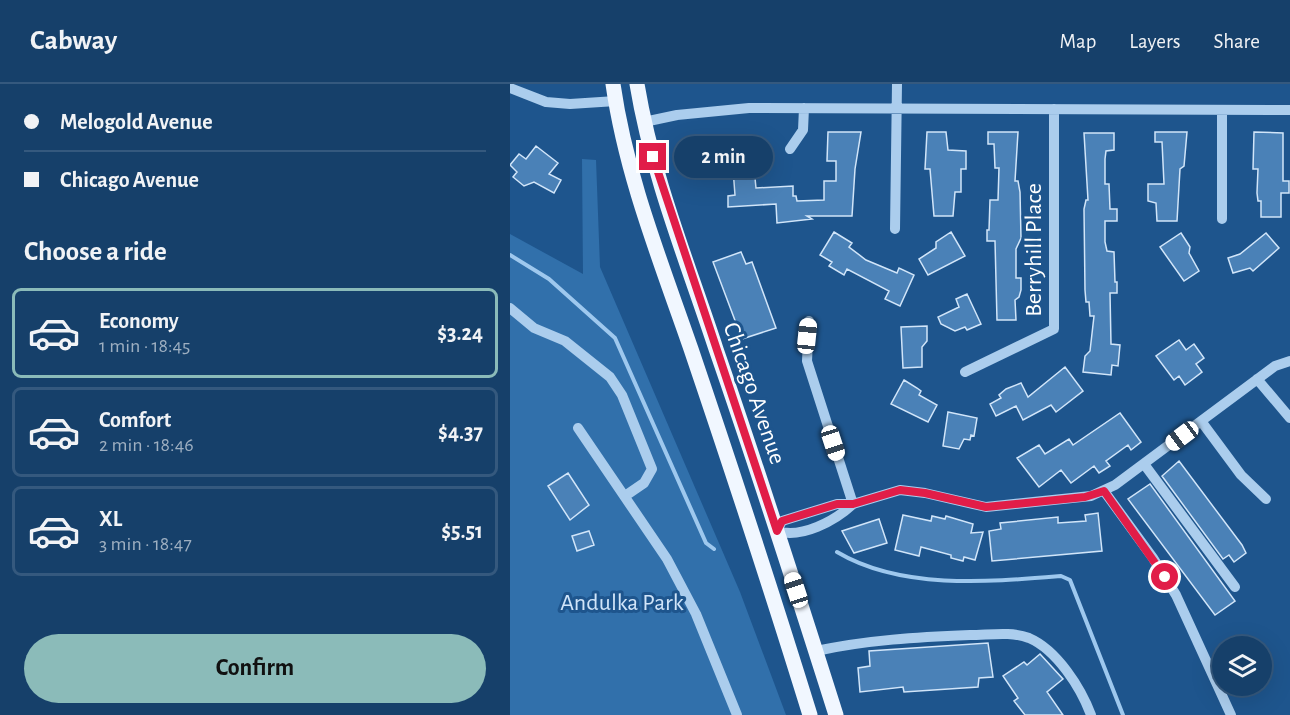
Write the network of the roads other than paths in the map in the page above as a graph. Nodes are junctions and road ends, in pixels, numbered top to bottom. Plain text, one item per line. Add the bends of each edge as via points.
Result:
1 (613, 84) edge
2 (623, 84) edge
3 (638, 84) edge
4 (897, 84) edge
5 (510, 88) edge
6 (616, 101) junction
7 (804, 108) junction
8 (898, 108) junction
9 (1054, 109) junction
10 (1222, 110) junction
11 (1290, 110) edge
12 (644, 122) junction
13 (790, 149) dead end
14 (630, 164) junction
15 (1222, 219) dead end
16 (895, 229) dead end
17 (510, 308) edge
18 (809, 321) dead end
19 (1290, 361) edge
20 (965, 372) dead end
21 (1257, 380) junction
22 (1290, 418) edge
23 (1201, 422) junction
24 (578, 428) dead end
25 (1144, 464) junction
26 (1104, 491) junction
27 (625, 496) junction
28 (1266, 499) dead end
29 (853, 504) junction
30 (777, 531) junction
31 (1235, 587) dead end
32 (816, 651) junction
33 (736, 715) edge
34 (810, 715) edge
35 (836, 715) edge
36 (1091, 715) edge
37 (1232, 715) edge

1 - 6 main road, Chicago Avenue
2 - 12 main road via 627,108 633,118
3 - 12 main road, Chicago Avenue
4 - 8 street
5 - 6 street via 546,102
6 - 14 main road, Chicago Avenue
7 - 8 street
7 - 12 street via 713,110
7 - 13 street via 803,130
8 - 9 street
8 - 16 street
9 - 10 street
9 - 20 street, Berryhill Place via 1054,329
10 - 11 street
10 - 15 street
12 - 14 main road
12 - 30 main road, Chicago Avenue via 667,206
14 - 34 main road, Chicago Avenue
17 - 27 street via 534,328 565,341 617,385 652,469 644,483
18 - 29 street via 807,361
19 - 21 street via 1275,366
21 - 22 street
21 - 23 street
23 - 25 street
23 - 28 street via 1241,476
24 - 27 street
25 - 26 street
25 - 31 street
26 - 29 street via 1085,497 986,507 900,490
26 - 37 street via 1176,595
27 - 33 street via 667,559 696,614
29 - 30 street via 840,516 820,525 788,535
30 - 32 main road, Chicago Avenue
32 - 35 main road, Chicago Avenue
32 - 36 street via 887,639 1007,634 1029,638 1069,674

